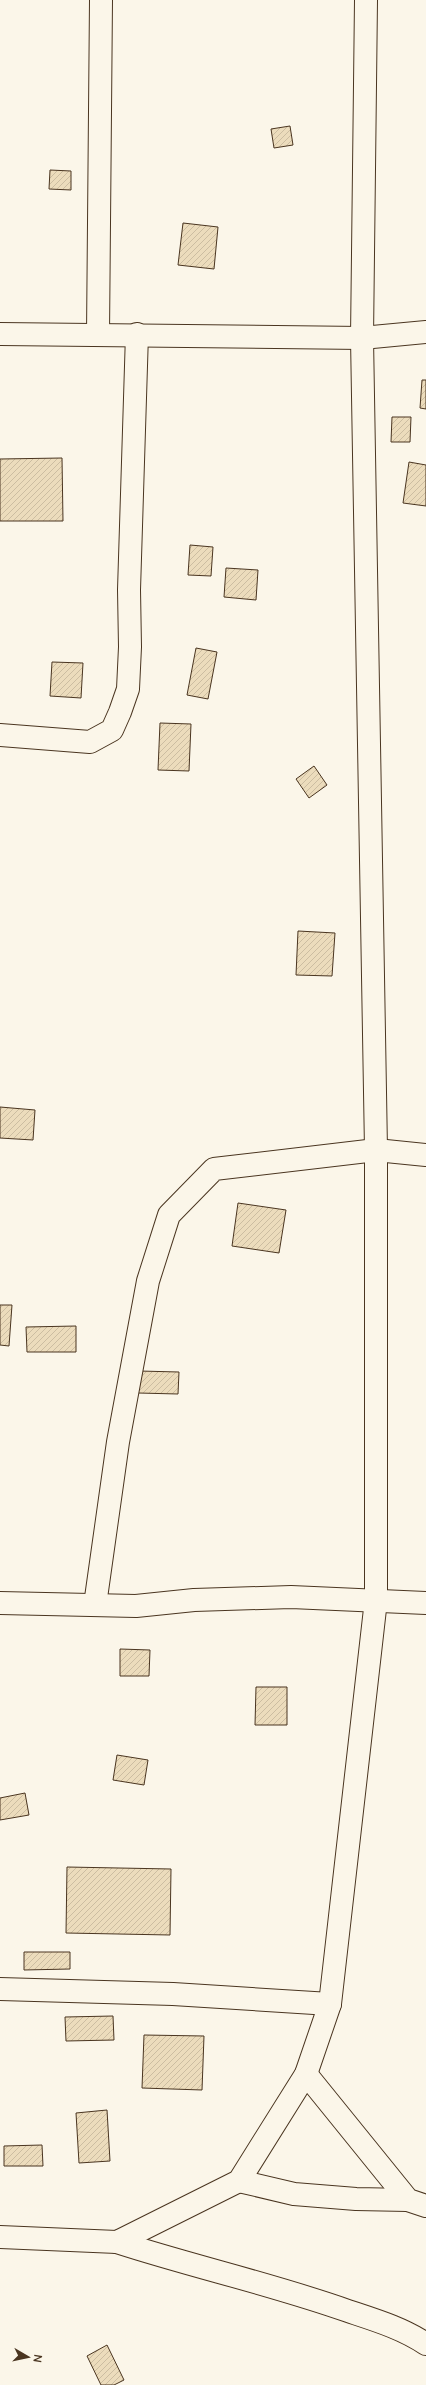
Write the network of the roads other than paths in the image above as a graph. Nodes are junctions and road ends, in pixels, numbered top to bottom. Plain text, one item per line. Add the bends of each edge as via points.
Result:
1 (101, 0) edge
2 (366, 0) edge
3 (426, 332) edge
4 (0, 334) edge
5 (137, 334) junction
6 (98, 335) junction
7 (362, 338) junction
8 (0, 735) edge
9 (376, 1150) junction
10 (426, 1155) edge
11 (376, 1600) junction
12 (0, 1603) edge
13 (426, 1603) edge
14 (95, 1605) junction
15 (0, 1989) edge
16 (330, 2004) junction
17 (306, 2074) junction
18 (239, 2181) junction
19 (417, 2203) edge
20 (0, 2237) edge
21 (117, 2242) junction
22 (426, 2344) edge

1 - 6 street
2 - 7 street
3 - 7 street
4 - 6 street
5 - 6 street
5 - 7 street
5 - 8 street via 128,689 112,730 90,742
7 - 9 street
9 - 10 street
9 - 11 street
9 - 14 street via 214,1169 169,1215 148,1280 118,1442
11 - 13 street
11 - 14 street via 291,1597 194,1600 136,1606
11 - 16 street
12 - 14 street
15 - 16 street via 173,1994
16 - 17 street
17 - 18 street
17 - 19 street
18 - 19 street via 294,2194
18 - 21 street
20 - 21 street
21 - 22 street via 185,2264 294,2292 409,2332

